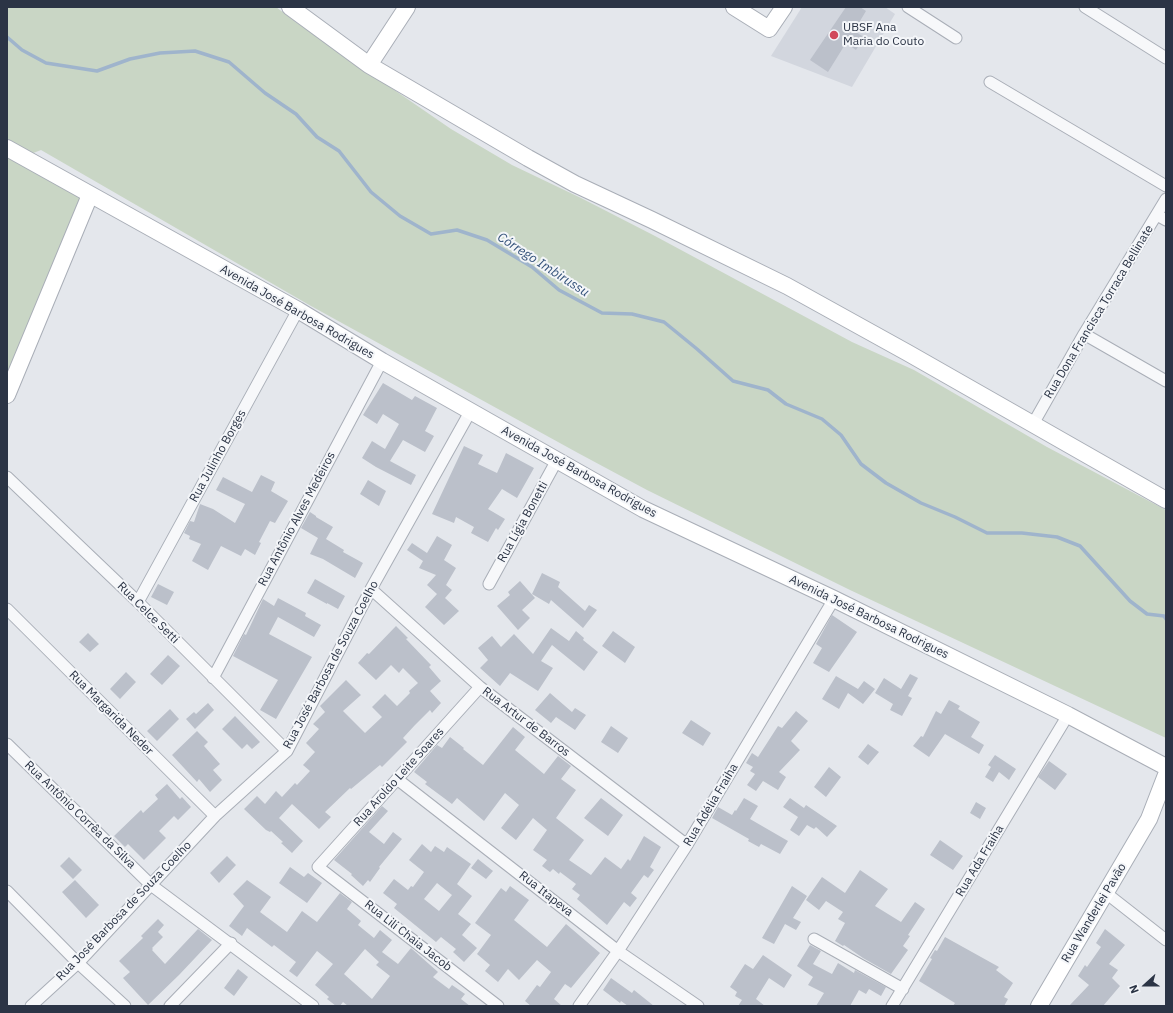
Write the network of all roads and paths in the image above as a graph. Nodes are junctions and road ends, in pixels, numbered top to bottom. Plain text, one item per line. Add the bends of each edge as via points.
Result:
1 (290, 7) edge
2 (407, 7) edge
3 (734, 7) edge
4 (784, 7) edge
5 (908, 7) edge
6 (1086, 7) edge
7 (956, 38) dead end
8 (1166, 58) edge
9 (369, 65) junction
10 (990, 82) dead end
11 (7, 148) edge
12 (1166, 186) edge
13 (90, 196) junction
14 (1166, 199) edge
15 (1162, 218) edge
16 (298, 310) junction
17 (1084, 334) junction
18 (382, 361) junction
19 (1166, 381) edge
20 (7, 394) edge
21 (470, 412) junction
22 (1033, 424) junction
23 (557, 460) junction
24 (7, 477) edge
25 (1166, 500) edge
26 (489, 584) dead end
27 (371, 589) junction
28 (834, 598) junction
29 (138, 602) junction
30 (7, 609) edge
31 (213, 678) junction
32 (480, 687) junction
33 (1068, 716) junction
34 (7, 744) edge
35 (286, 751) junction
36 (1166, 767) edge
37 (1166, 775) edge
38 (397, 779) junction
39 (1166, 800) edge
40 (215, 816) junction
41 (1149, 819) junction
42 (687, 845) junction
43 (318, 867) joint
44 (151, 884) junction
45 (7, 891) edge
46 (1106, 893) junction
47 (814, 939) dead end
48 (1166, 940) edge
49 (231, 943) junction
50 (618, 951) junction
51 (78, 963) junction
52 (903, 989) junction
53 (31, 1006) edge
54 (125, 1006) edge
55 (170, 1006) edge
56 (313, 1006) edge
57 (498, 1006) edge
58 (579, 1006) edge
59 (698, 1006) edge
60 (892, 1006) edge
61 (1038, 1006) edge

1 - 9 main road
2 - 9 main road
3 - 4 main road via 770,29
5 - 7 street
6 - 8 street
9 - 22 main road via 575,184 787,286
10 - 12 street
11 - 13 main road, Avenida José Barbosa Rodrigues
13 - 16 main road, Avenida José Barbosa Rodrigues
13 - 20 main road
14 - 15 street, Rua Dona Francisca Torraca Bellinate
15 - 17 street, Rua Dona Francisca Torraca Bellinate
16 - 18 main road, Avenida José Barbosa Rodrigues
16 - 29 street, Rua Julinho Borges
17 - 19 street
17 - 22 street, Rua Dona Francisca Torraca Bellinate
18 - 21 main road, Avenida José Barbosa Rodrigues
18 - 31 street, Rua Antônio Alves Medeiros
21 - 23 main road, Avenida José Barbosa Rodrigues
21 - 27 street, Rua José Barbosa de Souza Coelho
22 - 25 main road
23 - 26 street, Rua Lígia Bonetti
23 - 28 main road, Avenida José Barbosa Rodrigues via 643,509
24 - 29 street, Rua Celce Setti
27 - 32 street, Rua Artur de Barros
27 - 35 street, Rua José Barbosa de Souza Coelho
28 - 33 main road, Avenida José Barbosa Rodrigues
28 - 42 street, Rua Adélia Fraiha
29 - 31 street, Rua Celce Setti
30 - 40 street, Rua Margarida Neder
31 - 35 street, Rua Celce Setti
32 - 38 street, Rua Aroldo Leite Soares
32 - 42 street, Rua Artur de Barros
33 - 36 main road, Avenida José Barbosa Rodrigues
33 - 52 street, Rua Ada Fraiha
34 - 44 street, Rua Antônio Corrêa da Silva
35 - 40 street, Rua José Barbosa de Souza Coelho
37 - 41 main road, Rua Wanderlei Pavão
38 - 43 street, Rua Aroldo Leite Soares
38 - 50 street, Rua Itapeva
39 - 41 main road, Rua Wanderlei Pavão
40 - 44 street, Rua José Barbosa de Souza Coelho
41 - 46 main road, Rua Wanderlei Pavão
42 - 50 street, Rua Adélia Fraiha
43 - 57 street, Rua Lili Chaia Jacob
44 - 49 street, Rua Antônio Corrêa da Silva
44 - 51 street, Rua José Barbosa de Souza Coelho
45 - 51 street
46 - 48 street
46 - 61 main road, Rua Wanderlei Pavão
47 - 52 street
49 - 55 street
49 - 56 street, Rua Antônio Corrêa da Silva
50 - 58 street, Rua Adélia Fraiha
50 - 59 street, Rua Itapeva
51 - 53 street, Rua José Barbosa de Souza Coelho
51 - 54 street
52 - 60 street, Rua Ada Fraiha

